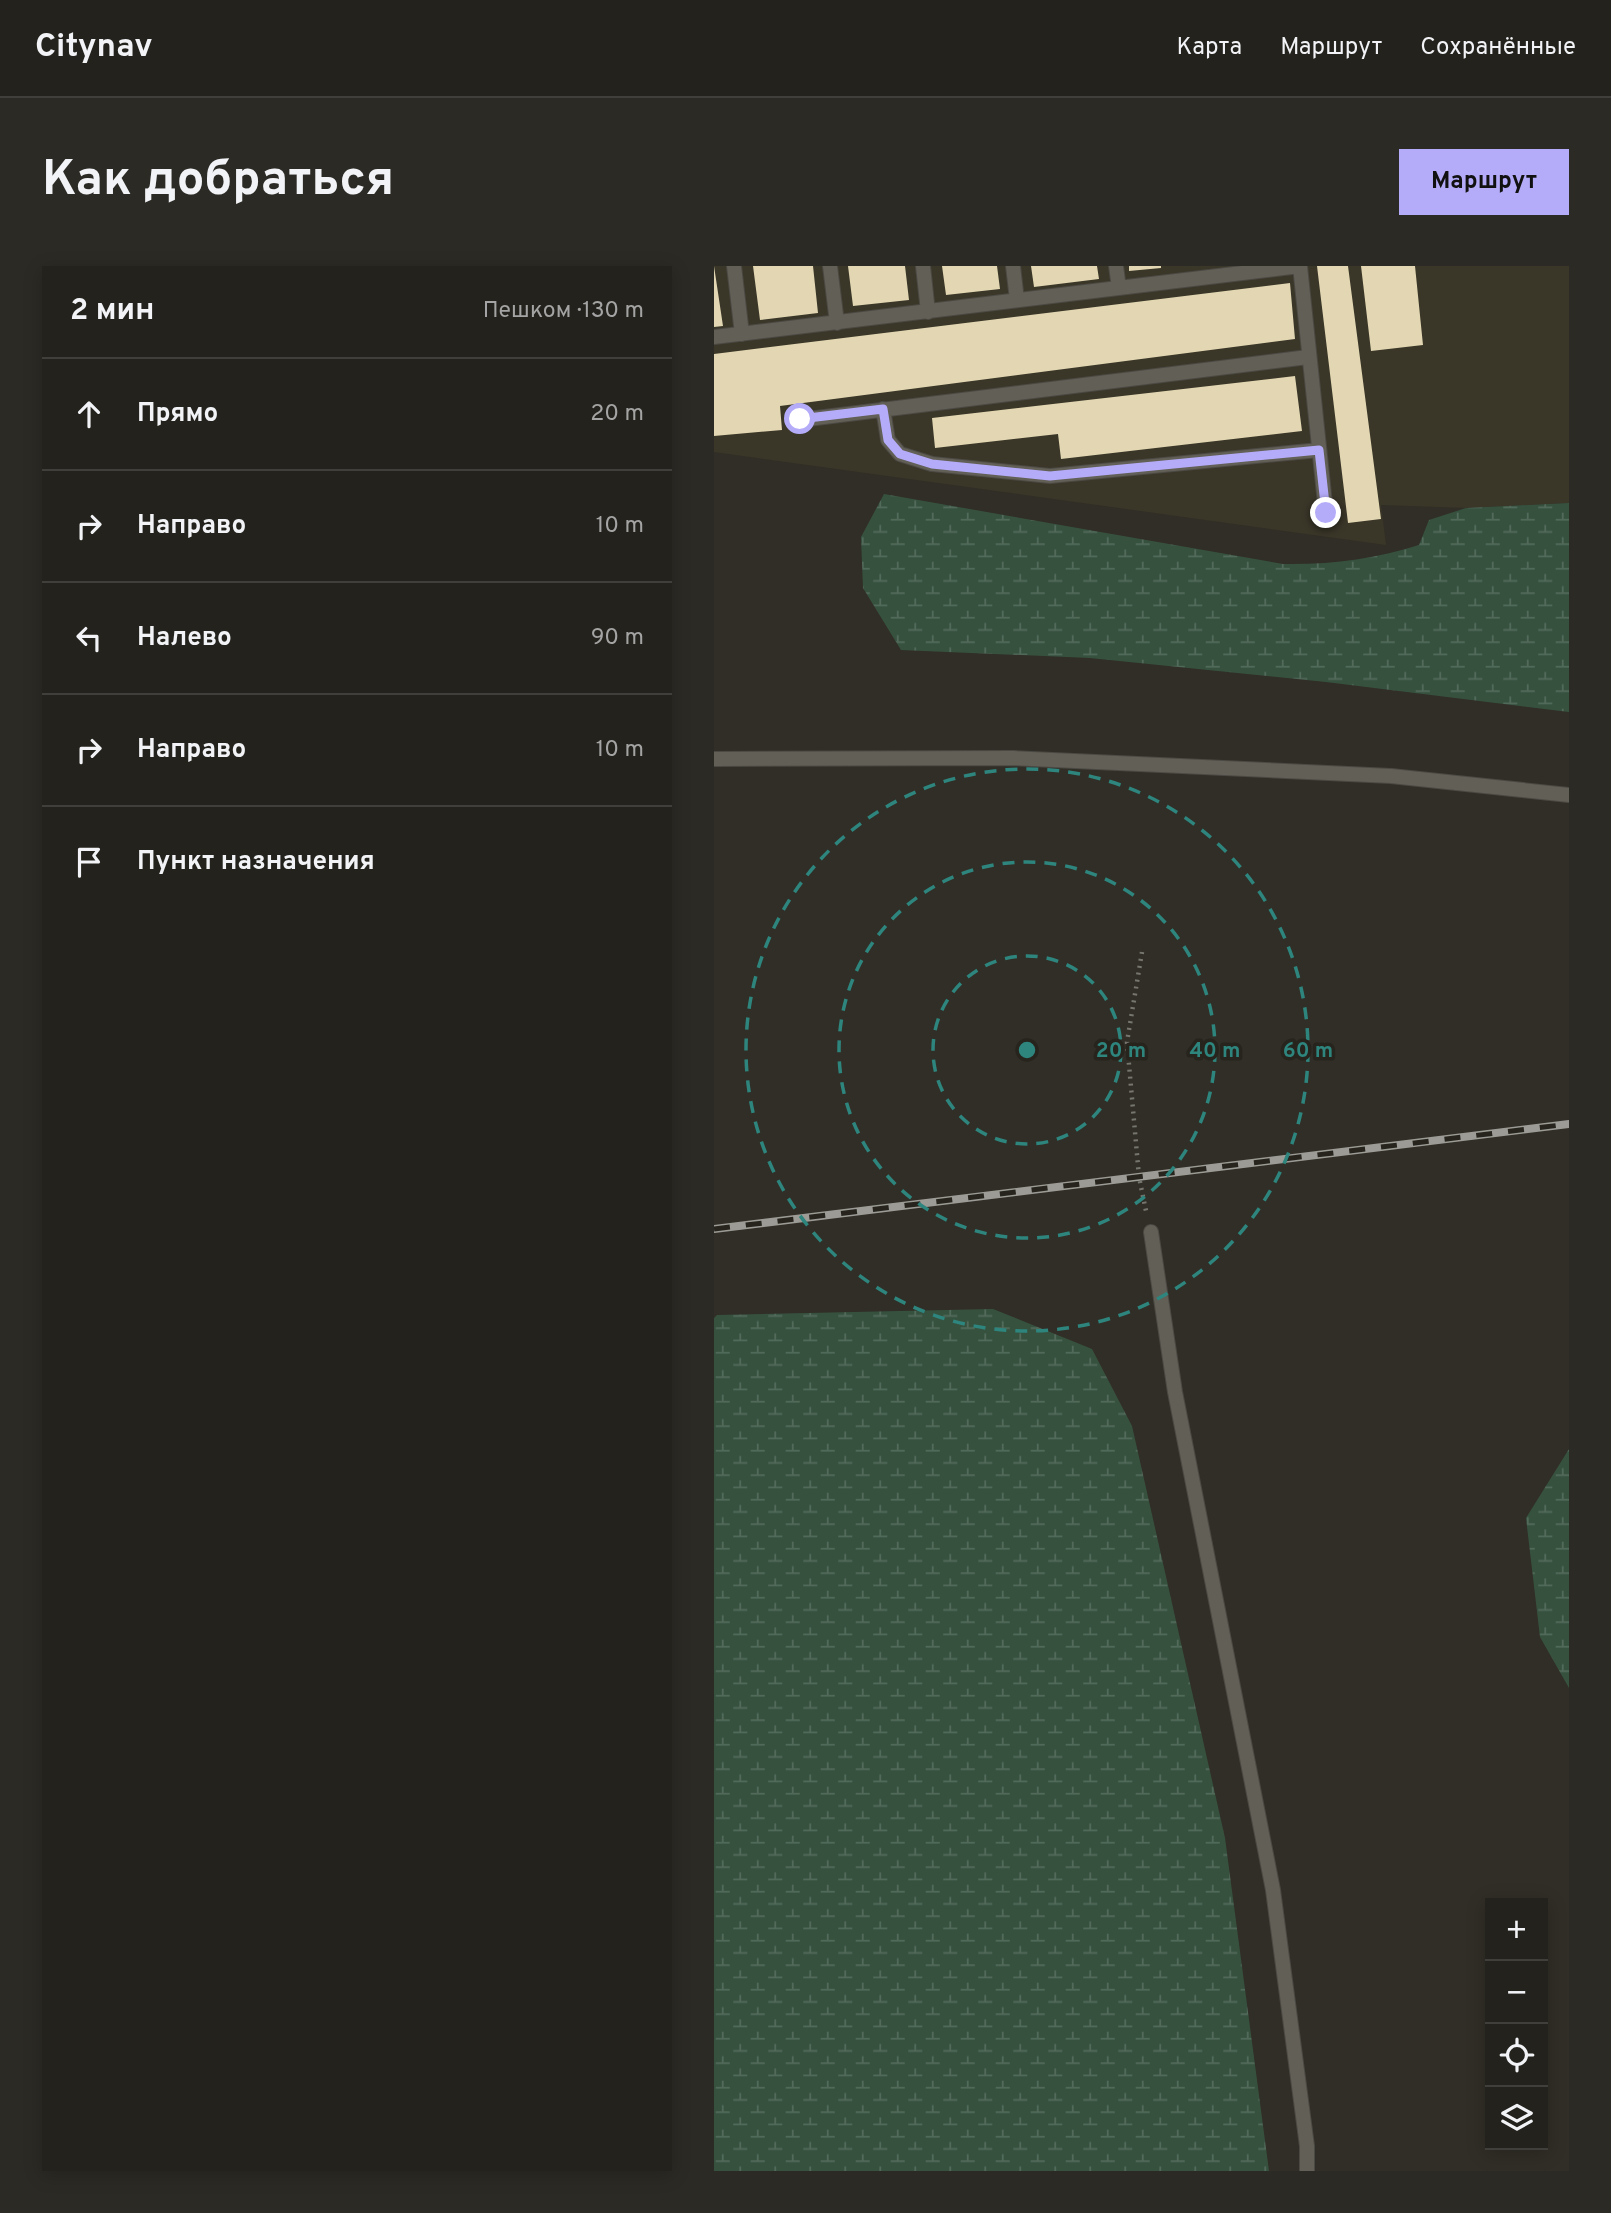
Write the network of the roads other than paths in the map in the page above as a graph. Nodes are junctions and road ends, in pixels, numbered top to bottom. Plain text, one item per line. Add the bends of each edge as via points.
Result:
1 (734, 266) edge
2 (830, 266) edge
3 (923, 266) edge
4 (1013, 266) edge
5 (1116, 266) edge
6 (1300, 266) edge
7 (1209, 272) edge
8 (1119, 288) junction
9 (1017, 300) junction
10 (928, 312) junction
11 (837, 323) junction
12 (742, 334) junction
13 (714, 337) edge
14 (1308, 357) junction
15 (883, 409) junction
16 (800, 419) dead end
17 (1319, 450) junction
18 (1326, 513) dead end
19 (714, 759) edge
20 (1569, 795) edge
21 (1151, 1232) road end
22 (1307, 2171) edge

1 - 12 lane
2 - 11 lane
3 - 10 lane
4 - 9 lane
5 - 8 lane
6 - 7 lane
6 - 14 lane
7 - 8 lane
8 - 9 lane
9 - 10 lane
10 - 11 lane
11 - 12 lane
12 - 13 lane
14 - 15 lane
14 - 17 lane
15 - 16 lane
15 - 17 lane via 888,440 900,454 932,464 1050,476
17 - 18 lane
19 - 20 lane via 1013,758 1391,776
21 - 22 lane via 1175,1392 1273,1890

